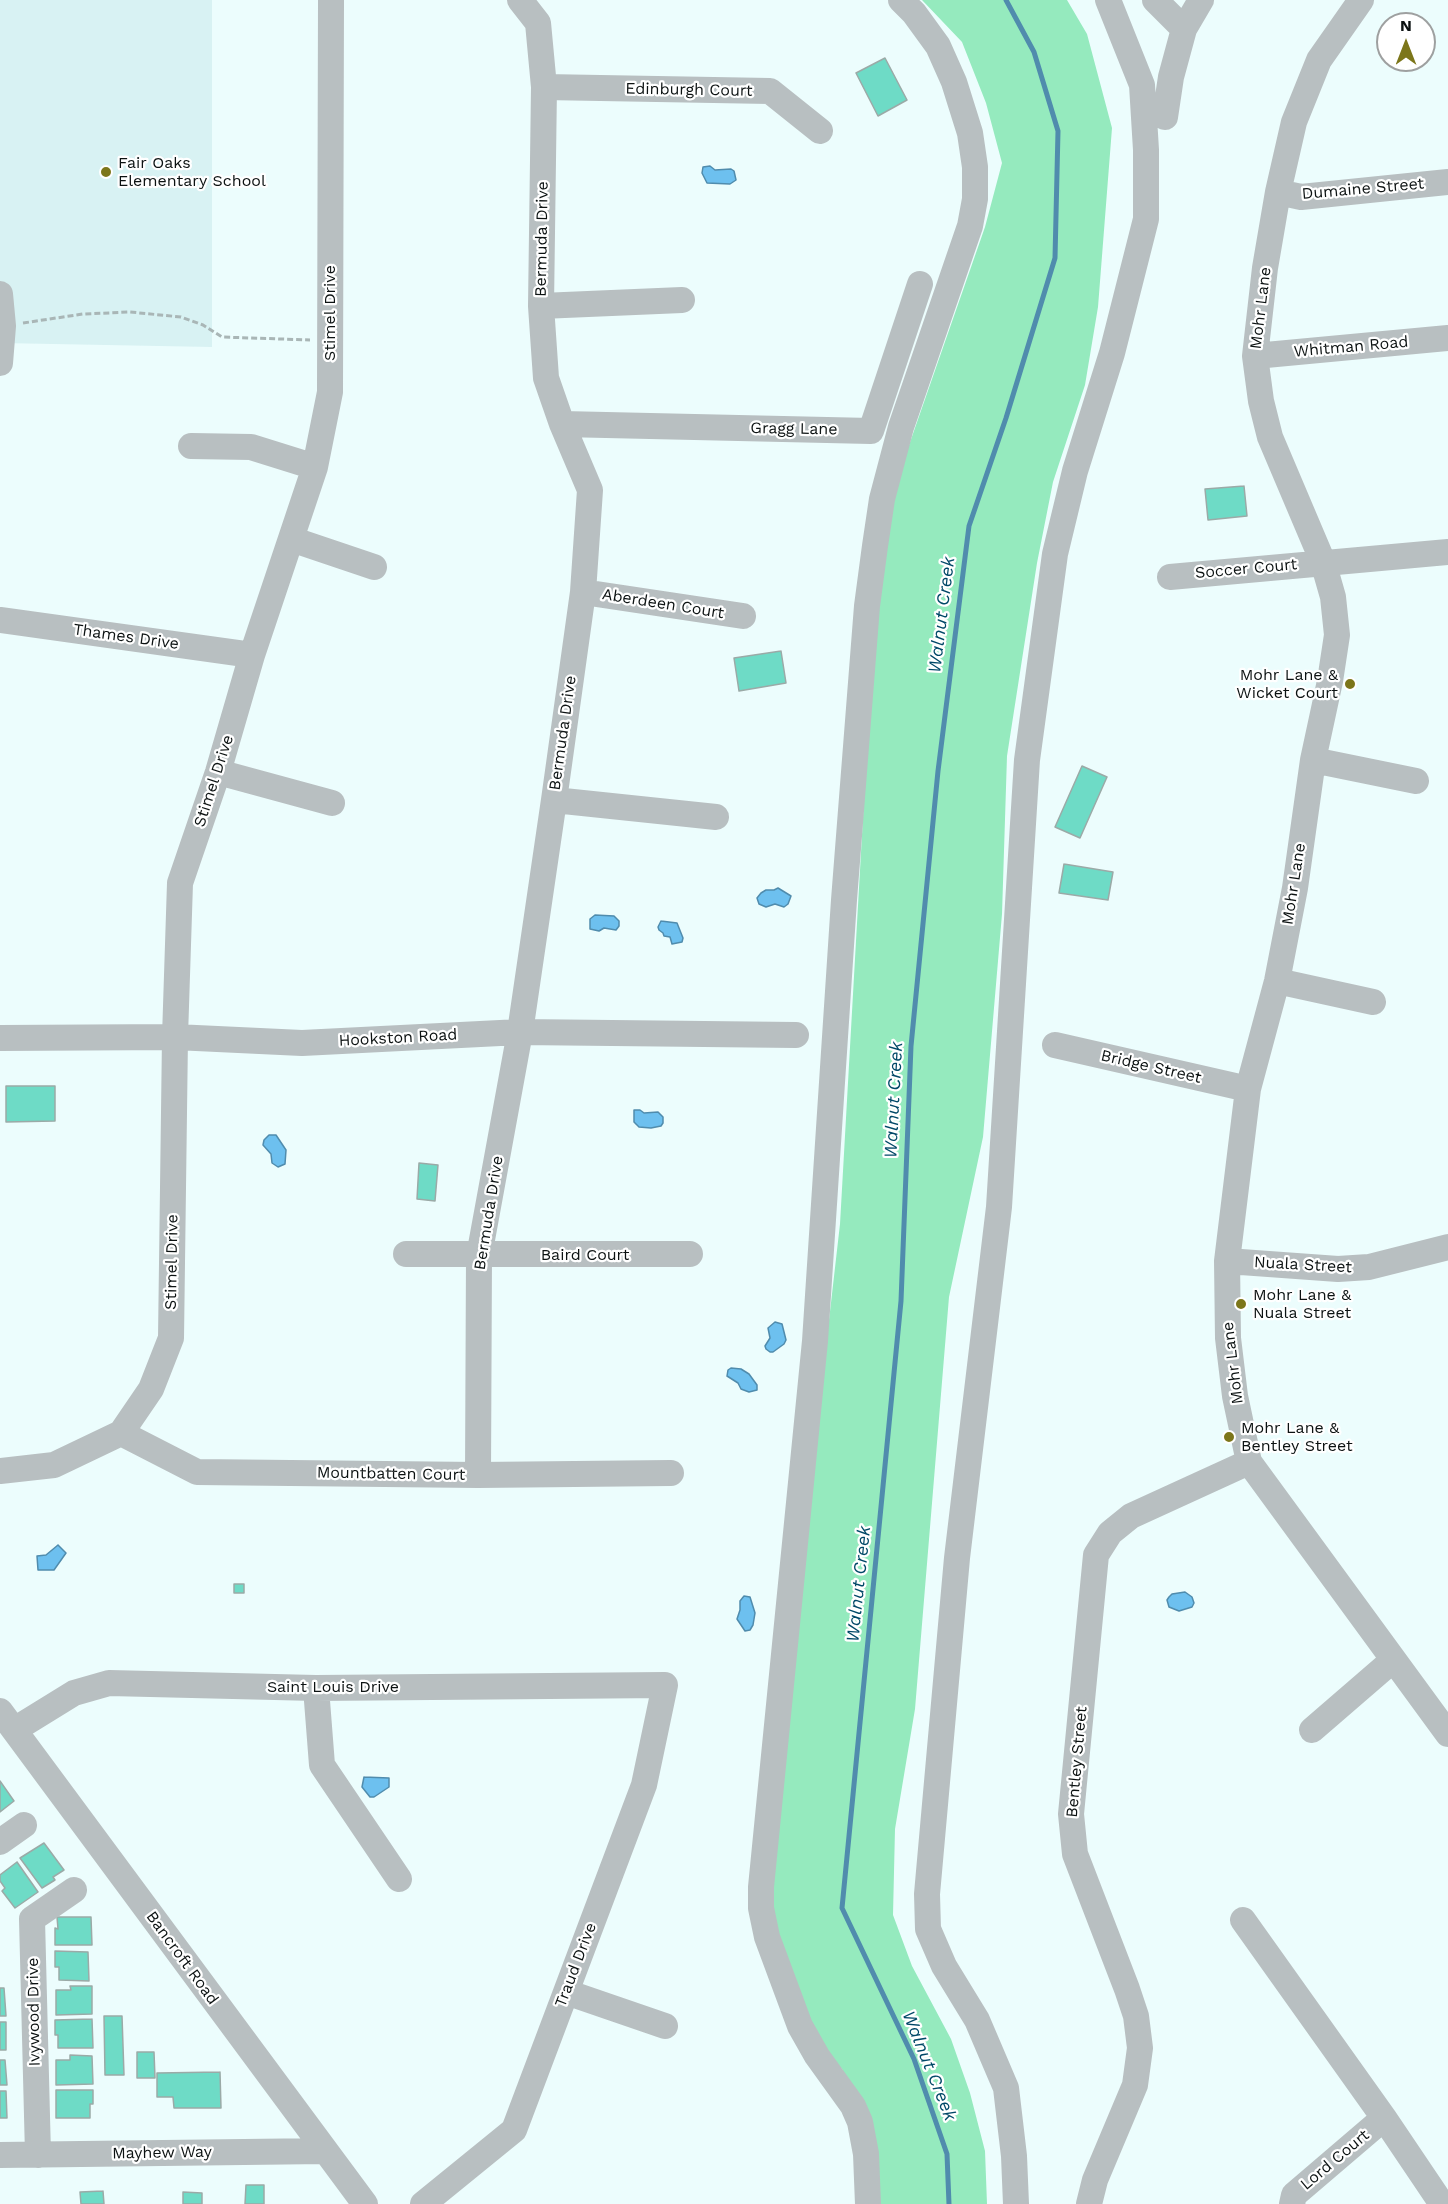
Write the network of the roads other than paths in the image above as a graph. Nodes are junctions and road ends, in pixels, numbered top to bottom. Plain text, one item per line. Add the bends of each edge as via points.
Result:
1 (331, 0) edge
2 (520, 0) edge
3 (901, 0) edge
4 (1108, 0) edge
5 (1155, 0) edge
6 (1201, 0) edge
7 (1360, 0) edge
8 (1184, 29) junction
9 (544, 87) junction
10 (1165, 117) dead end
11 (820, 131) dead end
12 (1448, 182) edge
13 (1278, 192) junction
14 (920, 284) dead end
15 (0, 294) edge
16 (682, 300) dead end
17 (541, 306) junction
18 (1448, 338) edge
19 (2, 343) edge
20 (1255, 356) junction
21 (562, 424) junction
22 (191, 446) dead end
23 (315, 467) junction
24 (291, 539) junction
25 (1448, 552) edge
26 (1323, 562) junction
27 (374, 567) dead end
28 (1170, 577) dead end
29 (583, 592) junction
30 (743, 616) dead end
31 (0, 620) edge
32 (252, 655) junction
33 (1313, 760) junction
34 (218, 772) junction
35 (1416, 781) dead end
36 (554, 800) junction
37 (332, 803) dead end
38 (716, 817) dead end
39 (1277, 981) junction
40 (1373, 1002) dead end
41 (520, 1032) junction
42 (796, 1035) dead end
43 (175, 1037) junction
44 (0, 1038) edge
45 (1055, 1046) dead end
46 (1248, 1089) junction
47 (1448, 1247) edge
48 (406, 1254) dead end
49 (690, 1254) dead end
50 (479, 1256) junction
51 (1227, 1261) junction
52 (121, 1433) junction
53 (1249, 1462) junction
54 (0, 1471) edge
55 (671, 1473) dead end
56 (478, 1475) junction
57 (1392, 1660) junction
58 (665, 1685) joint
59 (316, 1688) junction
60 (5, 1720) edge
61 (1312, 1730) dead end
62 (1448, 1734) edge
63 (24, 1825) dead end
64 (0, 1842) edge
65 (399, 1879) dead end
66 (74, 1890) dead end
67 (1243, 1920) dead end
68 (566, 1992) junction
69 (665, 2026) dead end
70 (1384, 2118) junction
71 (325, 2151) junction
72 (38, 2154) junction
73 (0, 2155) edge
74 (365, 2204) edge
75 (423, 2204) edge
76 (868, 2204) edge
77 (1016, 2204) edge
78 (1089, 2204) edge
79 (1292, 2204) edge
80 (1442, 2204) edge

1 - 23 street, Stimel Drive via 330,392
2 - 9 street, Bermuda Drive via 537,23
3 - 76 street via 938,46 954,82 970,134 975,199 970,226 901,427 874,546 844,900 815,1341 761,1887 767,1937 800,2026 860,2122
4 - 77 street via 1142,85 1146,219 1054,555 1027,760 999,1207 957,1558 927,1894 928,1929 944,1966 977,2020 1006,2088
5 - 8 street
6 - 8 street
7 - 13 street, Mohr Lane via 1319,60 1294,122
8 - 10 street
9 - 11 street, Edinburgh Court via 770,91
9 - 17 street, Bermuda Drive
12 - 13 street, Dumaine Street via 1301,197
13 - 20 street, Mohr Lane
14 - 21 street, Gragg Lane via 871,431
15 - 19 street
16 - 17 street
17 - 21 street, Bermuda Drive via 546,378
18 - 20 street, Whitman Road
20 - 26 street, Mohr Lane via 1270,437
21 - 29 street, Bermuda Drive via 590,490
22 - 23 street via 251,447
23 - 24 street, Stimel Drive
24 - 27 street
24 - 32 street, Stimel Drive
25 - 26 street, Soccer Court
26 - 28 street, Soccer Court
26 - 33 street, Mohr Lane via 1337,635
29 - 30 street, Aberdeen Court
29 - 36 street, Bermuda Drive
31 - 32 street, Thames Drive
32 - 34 street, Stimel Drive
33 - 35 street
33 - 39 street, Mohr Lane
34 - 37 street
34 - 43 street, Stimel Drive via 180,883
36 - 38 street
36 - 41 street, Bermuda Drive
39 - 40 street
39 - 46 street, Mohr Lane
41 - 42 street, Hookston Road
41 - 43 street, Hookston Road via 302,1043
41 - 50 street, Bermuda Drive
43 - 44 street, Hookston Road
43 - 52 street, Stimel Drive via 171,1338 151,1389
45 - 46 street, Bridge Street
46 - 51 street, Mohr Lane
47 - 51 street, Nuala Street via 1369,1267 1338,1269
48 - 50 street, Baird Court
49 - 50 street, Baird Court
50 - 56 street, Bermuda Drive
51 - 53 street, Mohr Lane via 1228,1338
52 - 54 street via 54,1465
52 - 56 street, Mountbatten Court via 197,1472
53 - 57 street, Mohr Lane
53 - 78 street, Bentley Street via 1131,1516 1110,1533 1096,1555 1071,1814 1075,1854 1127,1989 1140,2048 1136,2085 1095,2180
55 - 56 street, Mountbatten Court
57 - 61 street
57 - 62 street, Mohr Lane
58 - 59 street, Saint Louis Drive
58 - 68 street, Traud Drive via 644,1785
59 - 60 street, Saint Louis Drive via 109,1683
59 - 65 street via 322,1765
60 - 71 street, Bancroft Road
63 - 64 street
66 - 72 street, Ivywood Drive via 32,1919
67 - 70 street
68 - 69 street
68 - 75 street, Traud Drive via 514,2130
70 - 79 street, Lord Court via 1294,2194
70 - 80 street
71 - 72 street, Mayhew Way
71 - 74 street, Bancroft Road
72 - 73 street, Mayhew Way

